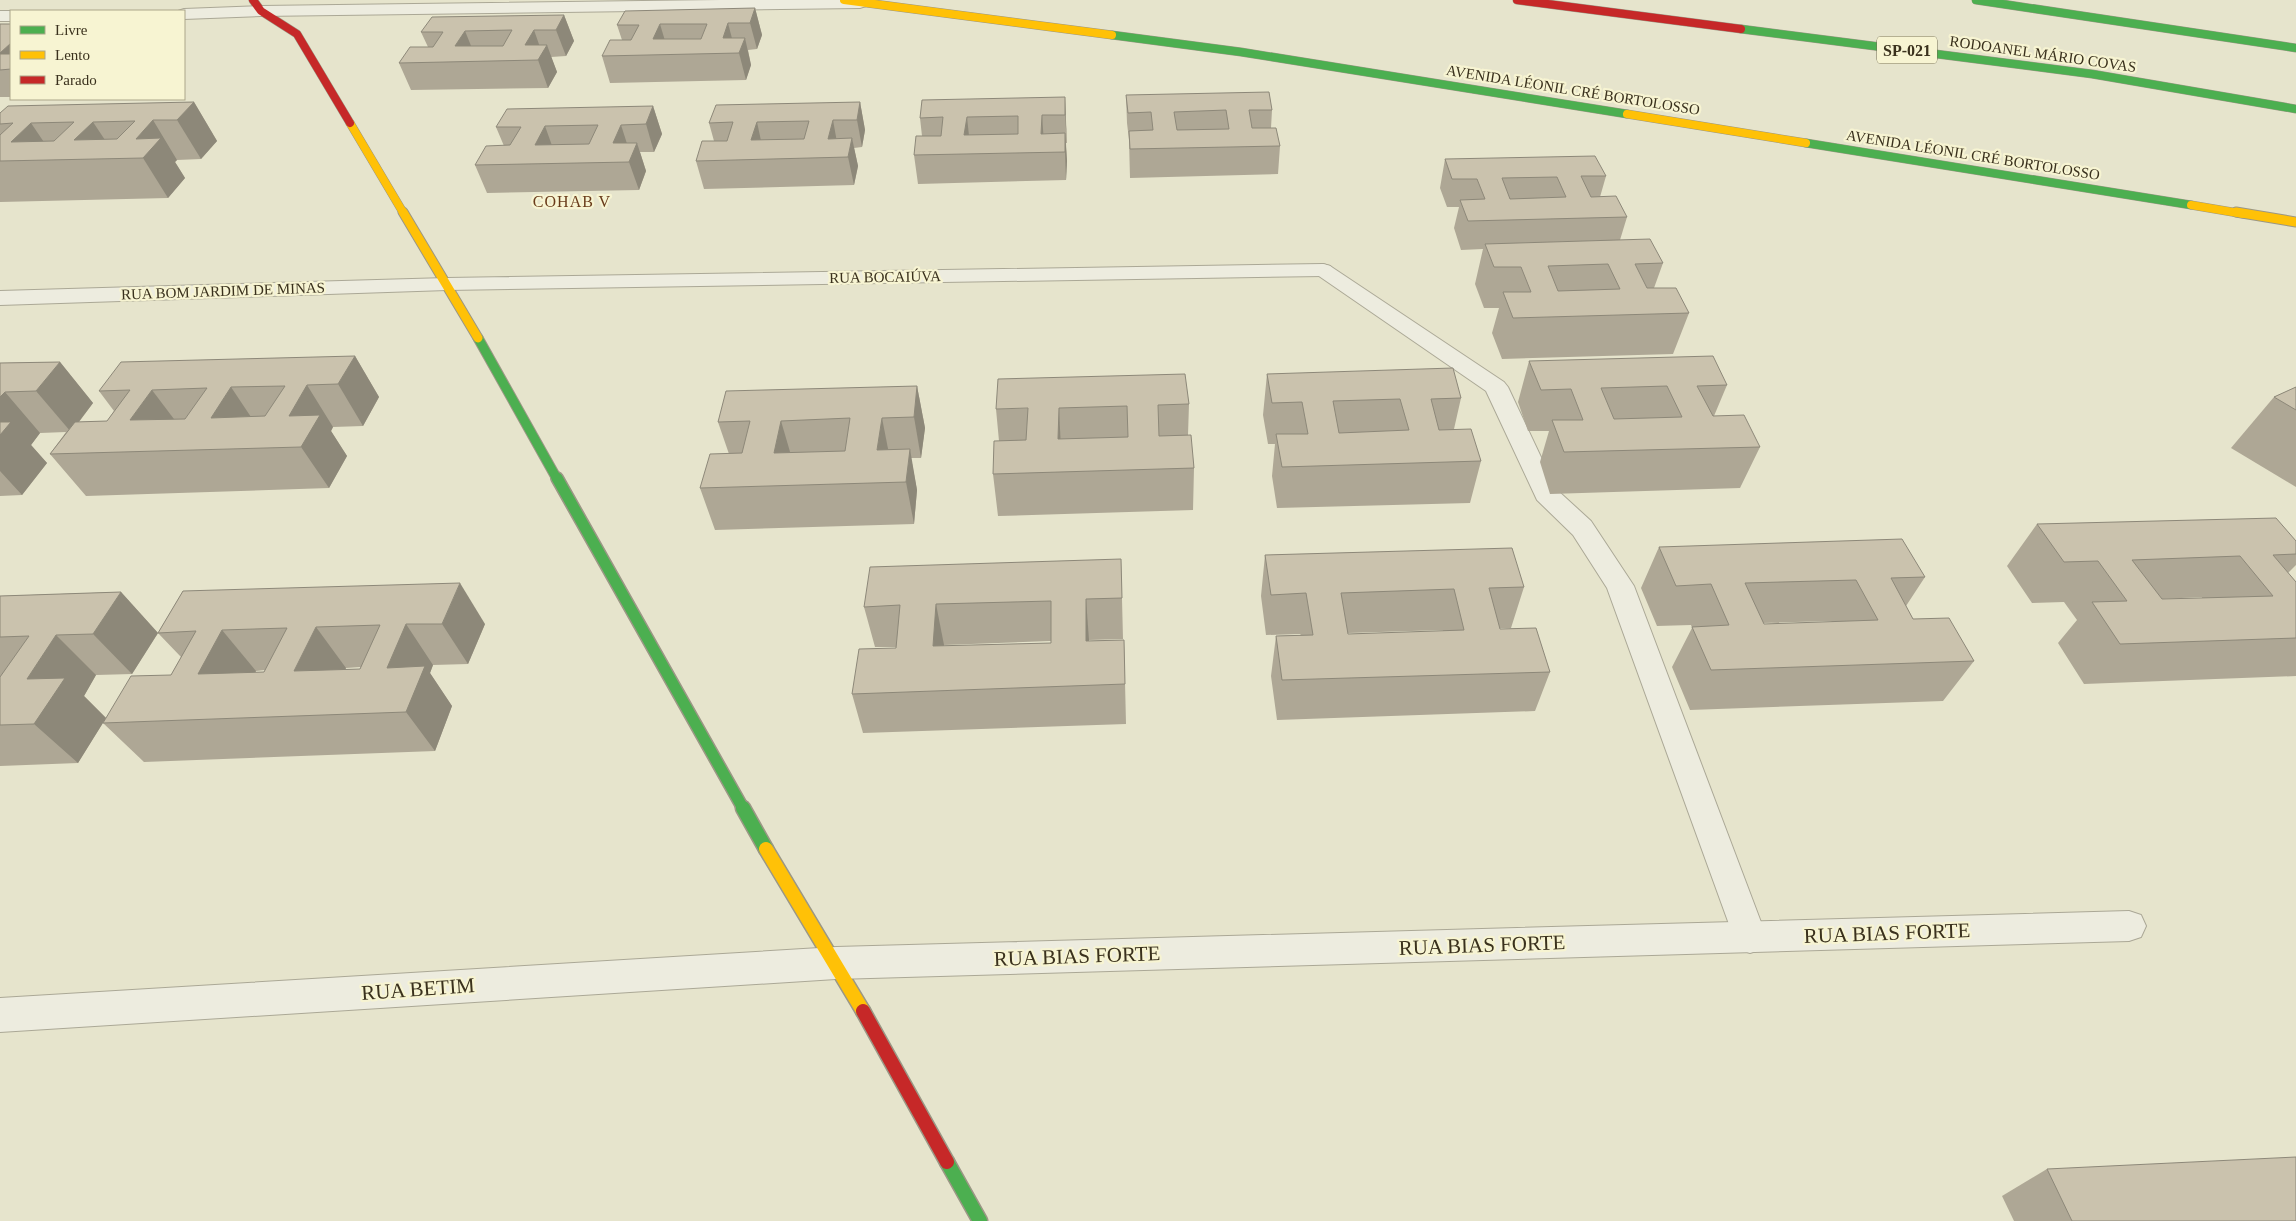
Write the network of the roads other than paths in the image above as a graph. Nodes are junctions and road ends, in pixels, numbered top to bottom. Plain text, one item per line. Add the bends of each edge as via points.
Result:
1 (1517, 0) edge
2 (1976, 0) edge
3 (852, 2) edge
4 (257, 5) edge
5 (185, 14) edge
6 (2296, 48) edge
7 (2296, 109) edge
8 (2296, 222) edge
9 (446, 284) junction
10 (0, 298) edge
11 (2129, 926) dead end
12 (1750, 938) junction
13 (836, 963) junction
14 (0, 1015) edge
15 (980, 1221) edge

1 - 7 main road, RODOANEL MÁRIO COVAS / SP-021 via 2092,74
2 - 6 main road
3 - 4 street
3 - 8 main road, AVENIDA LÉONIL CRÉ BORTOLOSSO via 1241,52
4 - 5 street
4 - 9 main road via 298,34
9 - 10 street, RUA BOM JARDIM DE MINAS
9 - 12 street, RUA BOCAIÚVA via 1323,270 1496,387 1546,494 1582,528 1620,586
9 - 13 main road via 796,901
11 - 12 street, RUA BIAS FORTE
12 - 13 street, RUA BIAS FORTE
13 - 14 street, RUA BETIM
13 - 15 main road

